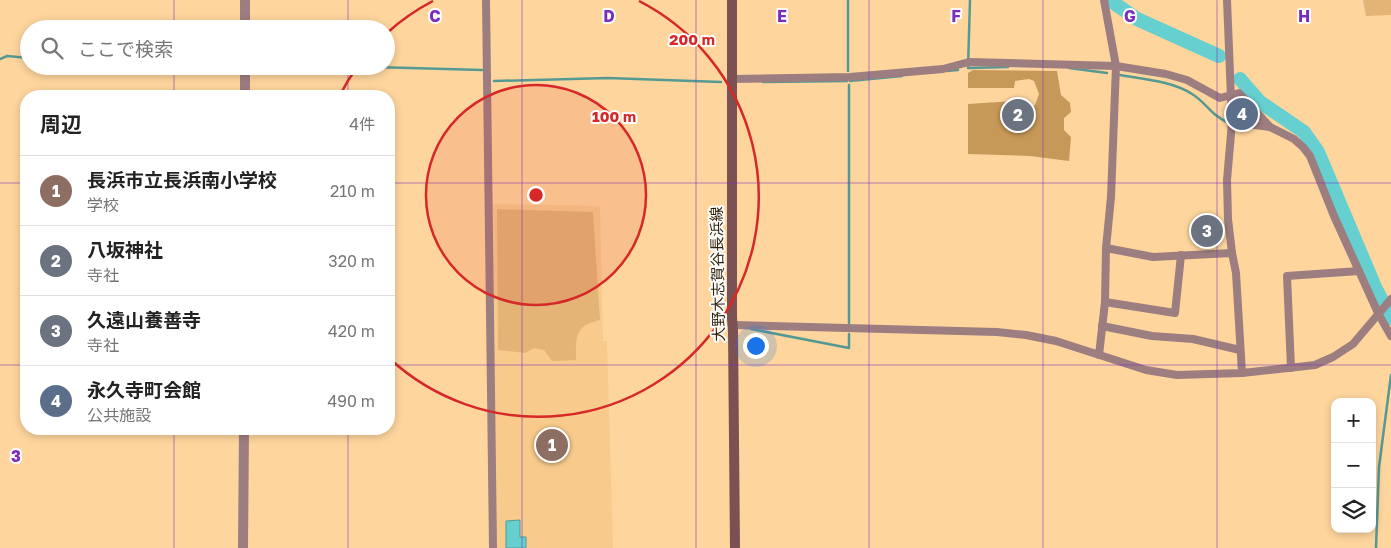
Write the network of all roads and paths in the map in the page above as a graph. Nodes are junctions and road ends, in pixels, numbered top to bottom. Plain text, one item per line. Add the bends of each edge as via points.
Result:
1 (245, 0) edge
2 (486, 0) edge
3 (732, 0) edge
4 (1227, 0) edge
5 (1103, 1) edge
6 (245, 20) edge
7 (1116, 66) junction
8 (245, 75) edge
9 (732, 78) junction
10 (245, 90) edge
11 (1230, 96) junction
12 (1232, 122) junction
13 (1270, 127) junction
14 (1106, 248) junction
15 (1232, 254) junction
16 (1181, 255) junction
17 (1359, 271) junction
18 (1390, 300) edge
19 (1105, 302) junction
20 (1380, 313) junction
21 (733, 325) junction
22 (1102, 326) junction
23 (1391, 336) edge
24 (1240, 350) junction
25 (1099, 355) junction
26 (1291, 368) junction
27 (1242, 373) junction
28 (244, 435) edge
29 (243, 548) edge
30 (493, 548) edge
31 (735, 548) edge

1 - 6 street
2 - 30 street
3 - 9 main road, 大野木志賀谷長浜線
4 - 11 street
5 - 7 street
7 - 9 street via 968,62 943,69 850,77
7 - 11 street via 1166,74 1187,80 1220,98
7 - 14 street
8 - 10 street
9 - 21 main road, 大野木志賀谷長浜線
11 - 12 street
11 - 13 street via 1239,93
12 - 13 street
12 - 15 street via 1227,180
13 - 17 street via 1294,139 1310,156
14 - 16 street via 1153,257
14 - 19 street
15 - 16 street
15 - 24 street via 1239,307
16 - 19 street via 1175,313
17 - 20 street
17 - 26 street via 1287,276
18 - 20 street
19 - 22 street
20 - 23 street
20 - 26 street via 1353,344 1333,357 1315,365
21 - 25 street via 997,332 1056,341
21 - 31 main road, 大野木志賀谷長浜線
22 - 24 street via 1152,336 1193,339
22 - 25 street
24 - 27 street
25 - 27 street via 1146,370 1177,375
26 - 27 street
28 - 29 street

